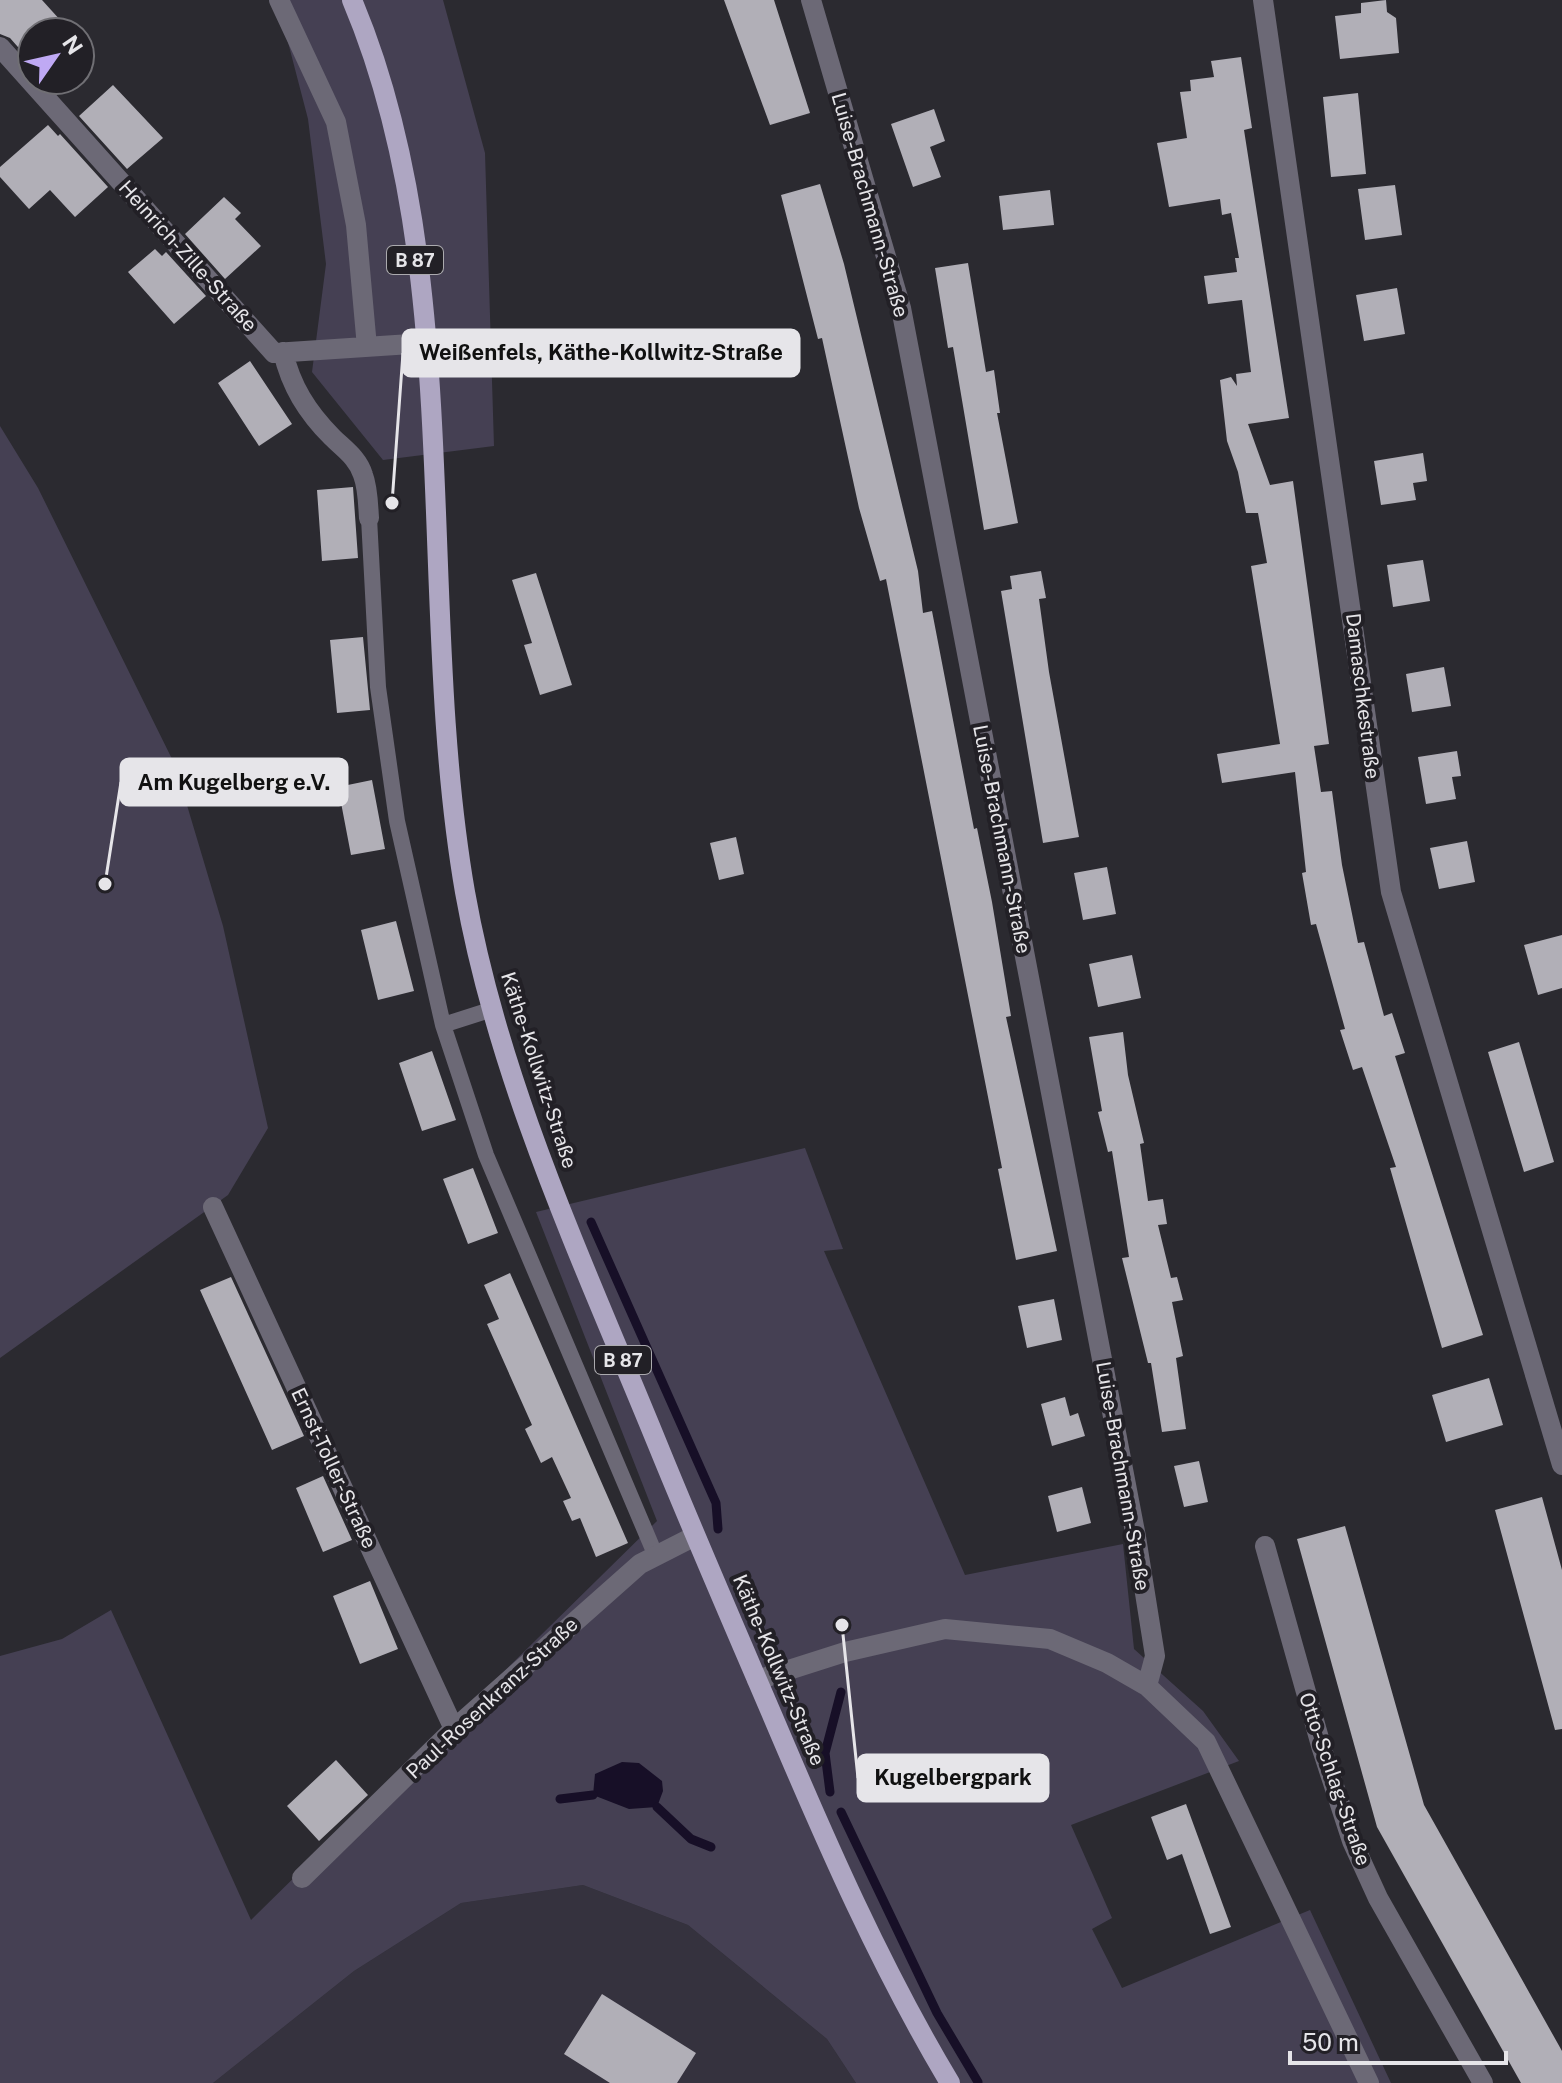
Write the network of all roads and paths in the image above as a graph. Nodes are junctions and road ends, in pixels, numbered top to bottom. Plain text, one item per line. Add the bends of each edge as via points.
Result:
1 (279, 0) edge
2 (352, 0) edge
3 (811, 0) edge
4 (1263, 0) edge
5 (0, 47) edge
6 (426, 343) junction
7 (367, 347) junction
8 (283, 352) junction
9 (369, 518) joint
10 (493, 1009) junction
11 (443, 1025) junction
12 (213, 1207) dead end
13 (1561, 1462) edge
14 (695, 1536) junction
15 (1265, 1546) dead end
16 (655, 1554) junction
17 (757, 1680) junction
18 (1147, 1686) junction
19 (454, 1729) junction
20 (302, 1878) dead end
21 (950, 2083) edge
22 (1369, 2083) edge
23 (1483, 2083) edge

1 - 7 street via 336,122 356,225
2 - 6 main road, Käthe-Kollwitz-Straße / B 87 via 393,115
3 - 18 street, Luise-Brachmann-Straße via 901,308 1136,1537 1155,1656
4 - 13 street, Damaschkestraße via 1391,892
5 - 8 street, Heinrich-Zille-Straße via 274,353
6 - 7 street
6 - 10 main road, Käthe-Kollwitz-Straße / B 87 via 443,704 453,805 465,892
7 - 8 street
8 - 9 street via 301,400 364,475
9 - 11 lane via 378,687 395,806
10 - 11 lane
10 - 14 main road, Käthe-Kollwitz-Straße / B 87 via 547,1175
11 - 16 lane via 486,1155
12 - 19 street, Ernst-Toller-Straße
14 - 16 street, Paul-Rosenkranz-Straße
14 - 17 main road, Käthe-Kollwitz-Straße / B 87
15 - 23 street, Otto-Schlag-Straße via 1352,1841 1378,1898
16 - 19 street, Paul-Rosenkranz-Straße
17 - 18 street via 945,1629 1050,1639
17 - 21 main road, Käthe-Kollwitz-Straße / B 87 via 849,1894
18 - 22 street via 1206,1742
19 - 20 street, Paul-Rosenkranz-Straße

